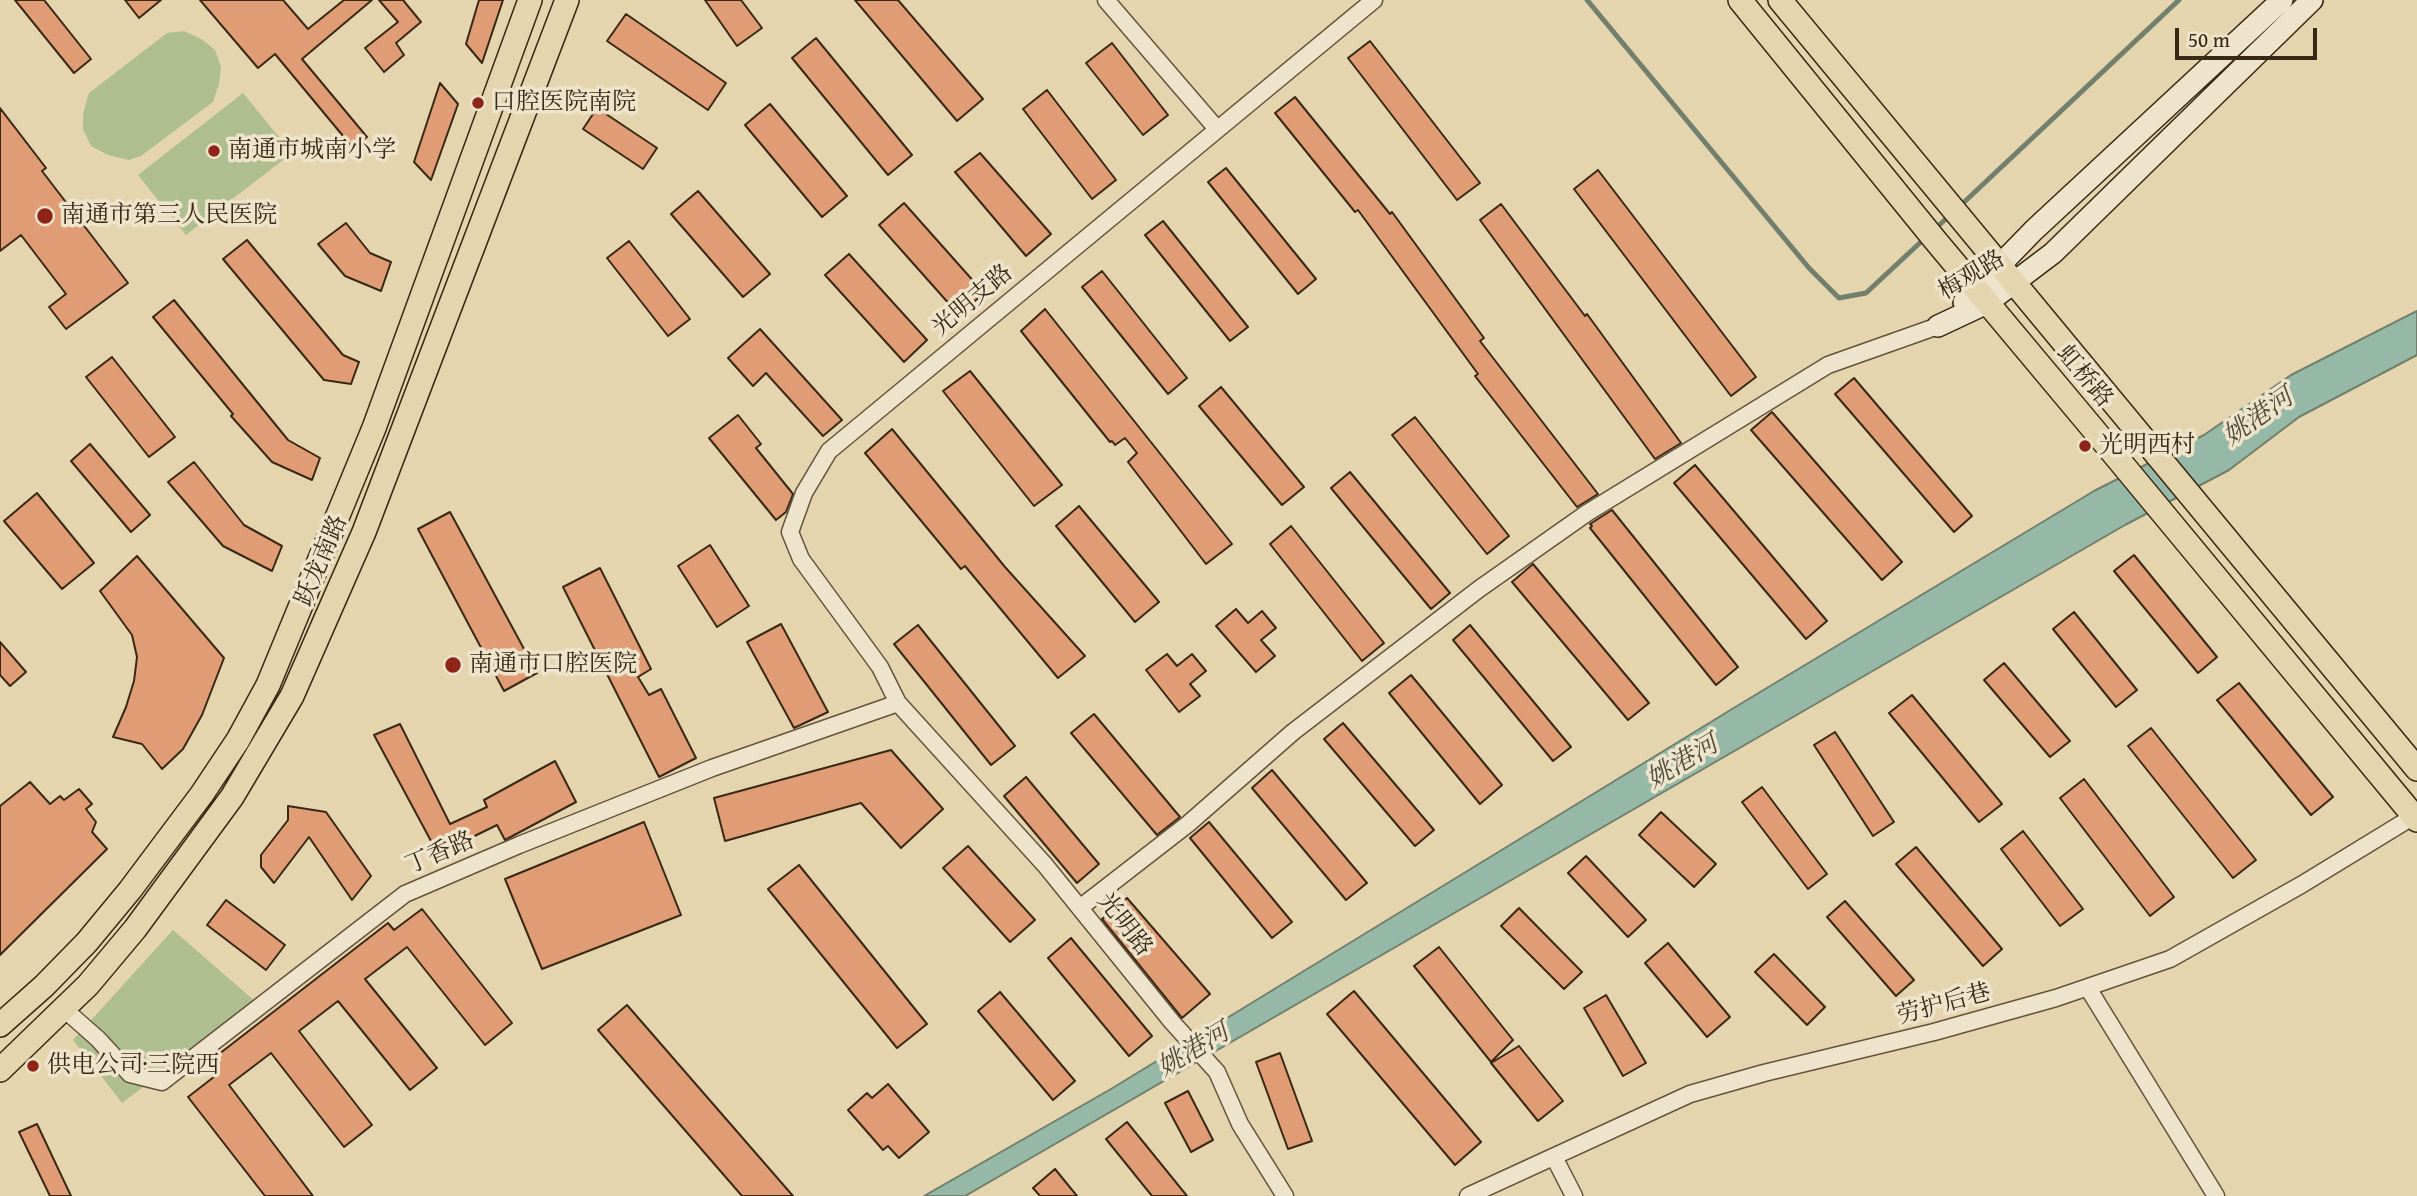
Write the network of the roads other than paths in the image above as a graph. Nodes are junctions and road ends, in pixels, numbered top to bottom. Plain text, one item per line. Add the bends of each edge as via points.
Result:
1 (530, 0) edge
2 (567, 0) edge
3 (1105, 0) edge
4 (1374, 0) edge
5 (1740, 0) edge
6 (1780, 0) edge
7 (2282, 0) edge
8 (2312, 0) edge
9 (1217, 129) junction
10 (2009, 274) junction
11 (1982, 297) junction
12 (1938, 326) joint
13 (898, 702) junction
14 (2417, 769) edge
15 (2415, 818) edge
16 (1081, 907) junction
17 (2088, 988) junction
18 (64, 1009) junction
19 (0, 1025) edge
20 (0, 1070) edge
21 (1554, 1157) junction
22 (1285, 1196) edge
23 (1468, 1196) edge
24 (1574, 1196) edge
25 (2216, 1196) edge

1 - 19 main road, 跃龙南路 via 374,428 268,685 202,794 130,890 88,942
2 - 18 main road, 跃龙南路 via 364,532 292,696 214,823 111,959
3 - 9 street
4 - 9 street, 光明支路
5 - 11 main road, 虹桥路
6 - 10 main road, 虹桥路
7 - 10 street, 梅观路 via 2034,230
8 - 10 street, 梅观路 via 2053,253
9 - 13 street, 光明支路 via 829,451 804,493 790,532 801,559 880,667
10 - 11 street, 梅观路
10 - 14 main road, 虹桥路
11 - 12 street, 梅观路
11 - 15 main road, 虹桥路
12 - 16 street via 1828,365 1587,513 1479,589 1304,724 1188,824
13 - 16 street, 光明路
13 - 18 street, 丁香路 via 712,768 404,894 162,1082 130,1074
15 - 17 street, 劳护后巷 via 2171,959
16 - 22 street, 光明路 via 1217,1072 1240,1124
17 - 21 street, 劳护后巷 via 1690,1094
17 - 25 street
18 - 20 main road, 跃龙南路
21 - 23 street, 劳护后巷
21 - 24 street

